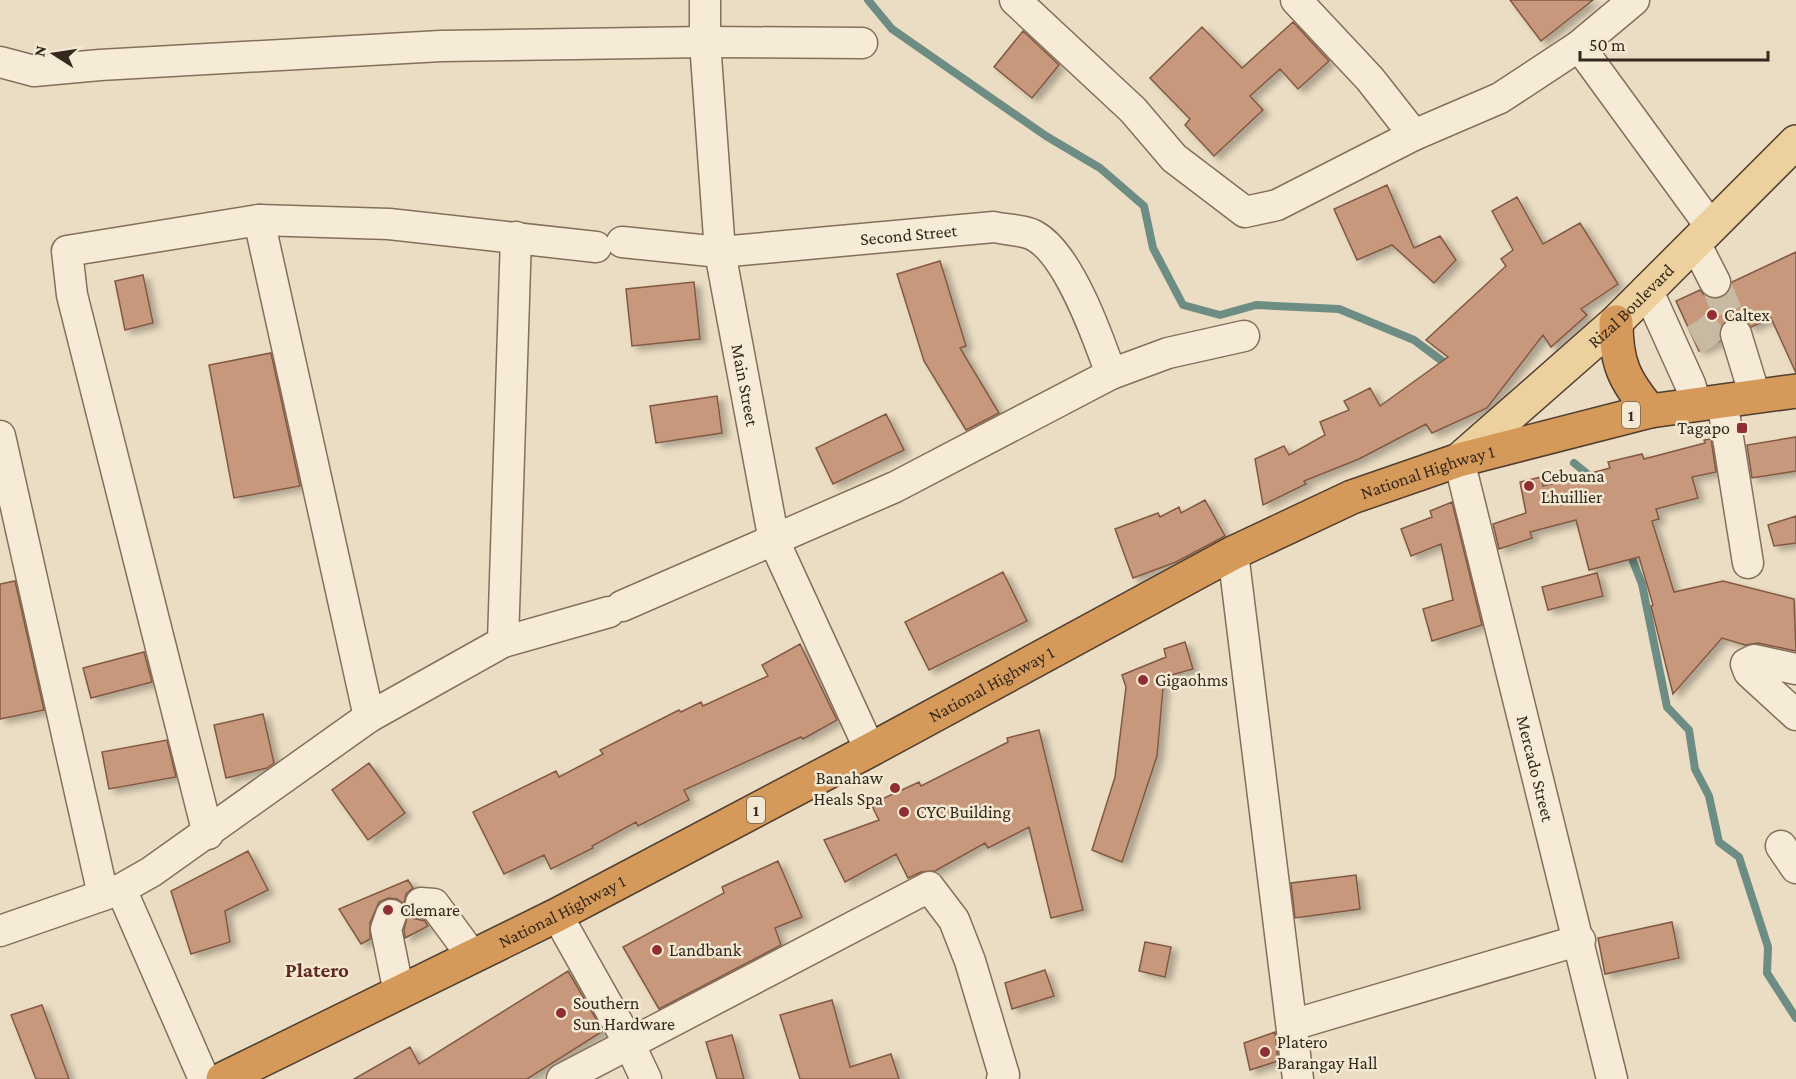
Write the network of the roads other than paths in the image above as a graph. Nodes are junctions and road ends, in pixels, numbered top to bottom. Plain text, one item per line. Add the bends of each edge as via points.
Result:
1 (705, 0) edge
2 (1015, 0) edge
3 (1296, 0) edge
4 (1634, 0) edge
5 (705, 42) junction
6 (862, 43) dead end
7 (1579, 46) junction
8 (0, 62) edge
9 (1414, 135) junction
10 (1796, 142) edge
11 (259, 220) junction
12 (1703, 235) junction
13 (516, 237) junction
14 (720, 252) junction
15 (1715, 282) tunnel mouth
16 (1647, 289) junction
17 (1616, 322) junction
18 (1736, 334) dead end
19 (1245, 336) dead end
20 (1111, 374) junction
21 (1796, 391) edge
22 (1755, 396) junction
23 (1709, 402) junction
24 (1650, 411) junction
25 (0, 436) edge
26 (1459, 460) junction
27 (774, 541) junction
28 (1233, 553) junction
29 (1748, 563) dead end
30 (503, 642) junction
31 (1796, 669) edge
32 (1796, 715) edge
33 (369, 717) junction
34 (870, 750) junction
35 (208, 834) junction
36 (112, 892) junction
37 (421, 903) dead end
38 (391, 915) dead end
39 (557, 915) junction
40 (0, 931) edge
41 (1580, 940) junction
42 (473, 957) junction
43 (399, 993) junction
44 (1292, 1025) junction
45 (629, 1043) junction
46 (204, 1079) edge
47 (223, 1079) edge
48 (562, 1079) edge
49 (646, 1079) edge
50 (1002, 1079) edge
51 (1298, 1079) edge
52 (1612, 1079) edge

1 - 5 street, Main Street
2 - 9 street via 1133,110 1174,158 1245,212 1277,205
3 - 9 street via 1370,80
4 - 7 street
5 - 6 street
5 - 8 street via 441,46 34,71
5 - 14 street, Main Street
7 - 9 street via 1500,98
7 - 12 street
10 - 12 main road, Rizal Boulevard
11 - 13 street, Second Street via 389,224
11 - 33 street
11 - 35 street, Second Street via 67,251 72,295
12 - 15 street
12 - 16 main road, Rizal Boulevard
13 - 14 street, Second Street
13 - 30 street
14 - 20 street, Second Street via 994,227 1035,236 1059,256
14 - 27 street, Main Street
16 - 17 main road, Rizal Boulevard
16 - 23 street via 1684,344
17 - 24 highway via 1616,348 1628,384
17 - 26 main road, Rizal Boulevard
18 - 22 street
19 - 20 street via 1168,353
20 - 27 street via 895,487
21 - 22 highway, National Highway 1 / 1
22 - 23 highway, National Highway 1 / 1
23 - 24 highway, National Highway 1 / 1
23 - 29 street
24 - 26 highway, National Highway 1 / 1
25 - 36 street
26 - 28 highway, National Highway 1 / 1 via 1352,497
26 - 41 street, Mercado Street
27 - 30 street via 615,609
27 - 34 street, Main Street
28 - 34 highway, National Highway 1 / 1
28 - 44 street
30 - 33 street
31 - 32 street via 1754,660 1746,664 1749,672
33 - 35 street
34 - 39 highway, National Highway 1 / 1
35 - 36 street via 152,872
36 - 40 street
36 - 46 street
37 - 42 street via 434,904
38 - 43 street via 386,929
39 - 42 highway, National Highway 1 / 1
39 - 45 street
41 - 44 street
41 - 52 street, Mercado Street
42 - 43 highway, National Highway 1 / 1
43 - 47 highway, National Highway 1 / 1
44 - 51 street
45 - 48 street
45 - 49 street
45 - 50 street via 929,887 954,920 970,961

